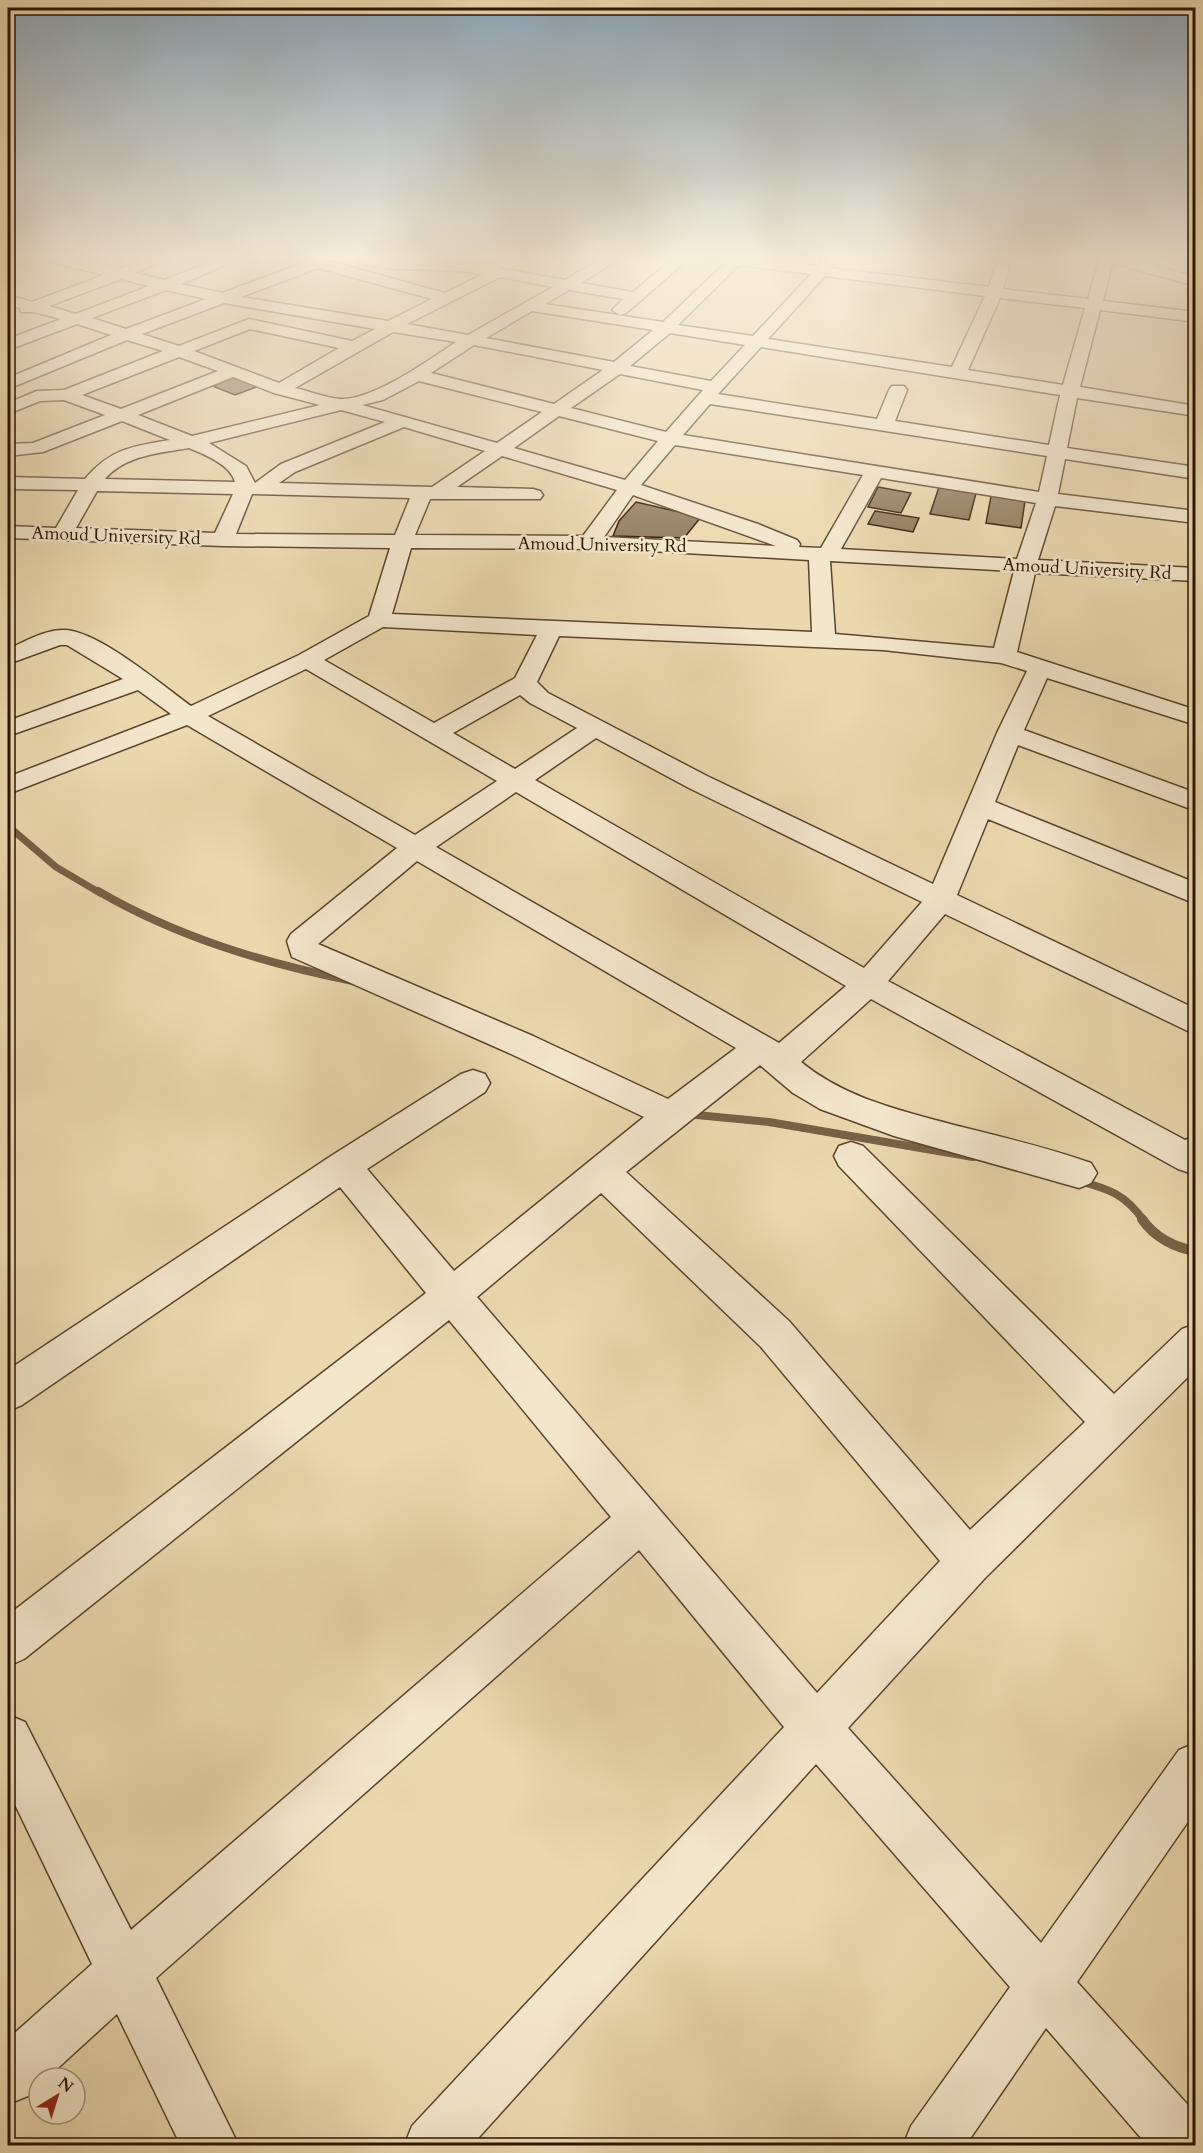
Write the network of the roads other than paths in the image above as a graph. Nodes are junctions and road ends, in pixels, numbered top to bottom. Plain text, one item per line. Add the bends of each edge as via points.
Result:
1 (69, 358) edge
2 (165, 358) edge
3 (198, 358) edge
4 (333, 358) edge
5 (442, 358) edge
6 (563, 358) edge
7 (629, 358) edge
8 (742, 358) edge
9 (861, 358) edge
10 (964, 358) edge
11 (1079, 358) edge
12 (616, 369) junction
13 (231, 372) junction
14 (958, 373) junction
15 (417, 375) junction
16 (8, 384) edge
17 (280, 389) junction
18 (898, 390) dead end
19 (1070, 391) junction
20 (711, 392) junction
21 (8, 395) edge
22 (66, 396) junction
23 (25, 401) junction
24 (342, 406) junction
25 (8, 409) edge
26 (556, 411) junction
27 (1196, 411) edge
28 (118, 415) junction
29 (403, 421) junction
30 (884, 426) junction
31 (672, 439) junction
32 (190, 442) junction
33 (498, 448) junction
34 (8, 450) edge
35 (1058, 451) junction
36 (875, 472) junction
37 (1196, 473) edge
38 (8, 483) edge
39 (90, 486) junction
40 (629, 487) junction
41 (252, 488) junction
42 (429, 493) junction
43 (533, 495) dead end
44 (1047, 499) junction
45 (1196, 517) edge
46 (8, 532) edge
47 (63, 534) junction
48 (223, 540) junction
49 (402, 543) junction
50 (589, 543) junction
51 (819, 554) junction
52 (1026, 565) junction
53 (1194, 580) edge
54 (379, 620) junction
55 (551, 630) junction
56 (824, 639) junction
57 (1004, 656) junction
58 (8, 657) edge
59 (307, 660) junction
60 (1040, 668) junction
61 (141, 681) junction
62 (525, 682) junction
63 (189, 716) junction
64 (1196, 718) edge
65 (595, 728) junction
66 (8, 729) edge
67 (1010, 733) junction
68 (433, 734) junction
69 (514, 781) junction
70 (8, 786) edge
71 (1196, 803) edge
72 (979, 806) junction
73 (416, 847) junction
74 (1196, 894) edge
75 (941, 899) junction
76 (868, 984) junction
77 (1196, 1023) edge
78 (771, 1054) junction
79 (473, 1083) dead end
80 (671, 1115) junction
81 (1196, 1149) edge
82 (851, 1156) dead end
83 (343, 1166) junction
84 (602, 1172) junction
85 (1079, 1173) dead end
86 (451, 1296) junction
87 (1196, 1342) edge
88 (8, 1392) edge
89 (1113, 1422) junction
90 (641, 1520) junction
91 (969, 1562) junction
92 (8, 1643) edge
93 (816, 1728) junction
94 (8, 1739) edge
95 (1196, 1767) edge
96 (123, 1972) junction
97 (1044, 1986) junction
98 (8, 2076) edge
99 (211, 2145) edge
100 (432, 2145) edge
101 (931, 2145) edge
102 (1186, 2145) edge

1 - 16 street
2 - 22 street
3 - 13 street
4 - 17 street
5 - 15 street
6 - 12 street
7 - 12 street
8 - 20 street
9 - 14 street
10 - 14 street
11 - 19 street
12 - 20 street
12 - 26 street
13 - 17 street
13 - 28 street
14 - 19 street
15 - 24 street via 377,396
15 - 26 street
17 - 24 street
18 - 30 street
19 - 27 street
19 - 35 street
20 - 30 street
20 - 31 street
21 - 23 street
22 - 23 street via 45,395
22 - 28 street
23 - 25 street
24 - 29 street
24 - 32 street
26 - 31 street
26 - 33 street
28 - 32 street
28 - 34 street via 36,448
29 - 33 street
29 - 41 street via 288,468
30 - 35 street
31 - 36 street
31 - 40 street
32 - 39 street via 119,458 106,466
32 - 41 street via 212,451 239,471
33 - 40 street
33 - 42 street
35 - 37 street
35 - 44 street
36 - 44 street
36 - 51 street
38 - 39 street
39 - 41 street
39 - 47 street
40 - 50 street
40 - 51 street
41 - 42 street
41 - 48 street
42 - 43 street
42 - 49 street
44 - 45 street
44 - 52 street
46 - 47 street, Amoud University Rd
47 - 48 street, Amoud University Rd
48 - 49 street, Amoud University Rd
49 - 50 street, Amoud University Rd
49 - 54 street
50 - 51 street, Amoud University Rd
51 - 52 street, Amoud University Rd
51 - 56 street
52 - 53 street, Amoud University Rd
52 - 57 street
54 - 55 street
54 - 59 street
55 - 56 street
55 - 62 street
56 - 57 street
57 - 60 street
58 - 61 street via 64,637 77,639
59 - 63 street
59 - 68 street
60 - 64 street
60 - 67 street
61 - 63 street
61 - 66 street
62 - 65 street via 539,698
62 - 68 street
63 - 70 street
63 - 73 street
65 - 69 street
65 - 75 street
67 - 71 street
67 - 72 street
68 - 69 street
69 - 73 street
69 - 76 street
72 - 74 street
72 - 75 street
73 - 78 street
73 - 80 street via 302,941 303,949
75 - 76 street
75 - 77 street
76 - 78 street
76 - 81 street via 1190,1159
78 - 80 street
78 - 85 street via 805,1084 832,1100 894,1122
79 - 83 street
80 - 84 street
82 - 89 street
83 - 86 street
83 - 88 street
84 - 86 street
84 - 91 street via 774,1334
86 - 90 street
86 - 92 street
87 - 89 street
89 - 91 street
90 - 93 street
90 - 96 street
91 - 93 street
93 - 97 street
93 - 100 street
94 - 96 street
95 - 97 street
96 - 98 street
96 - 99 street
97 - 101 street
97 - 102 street

